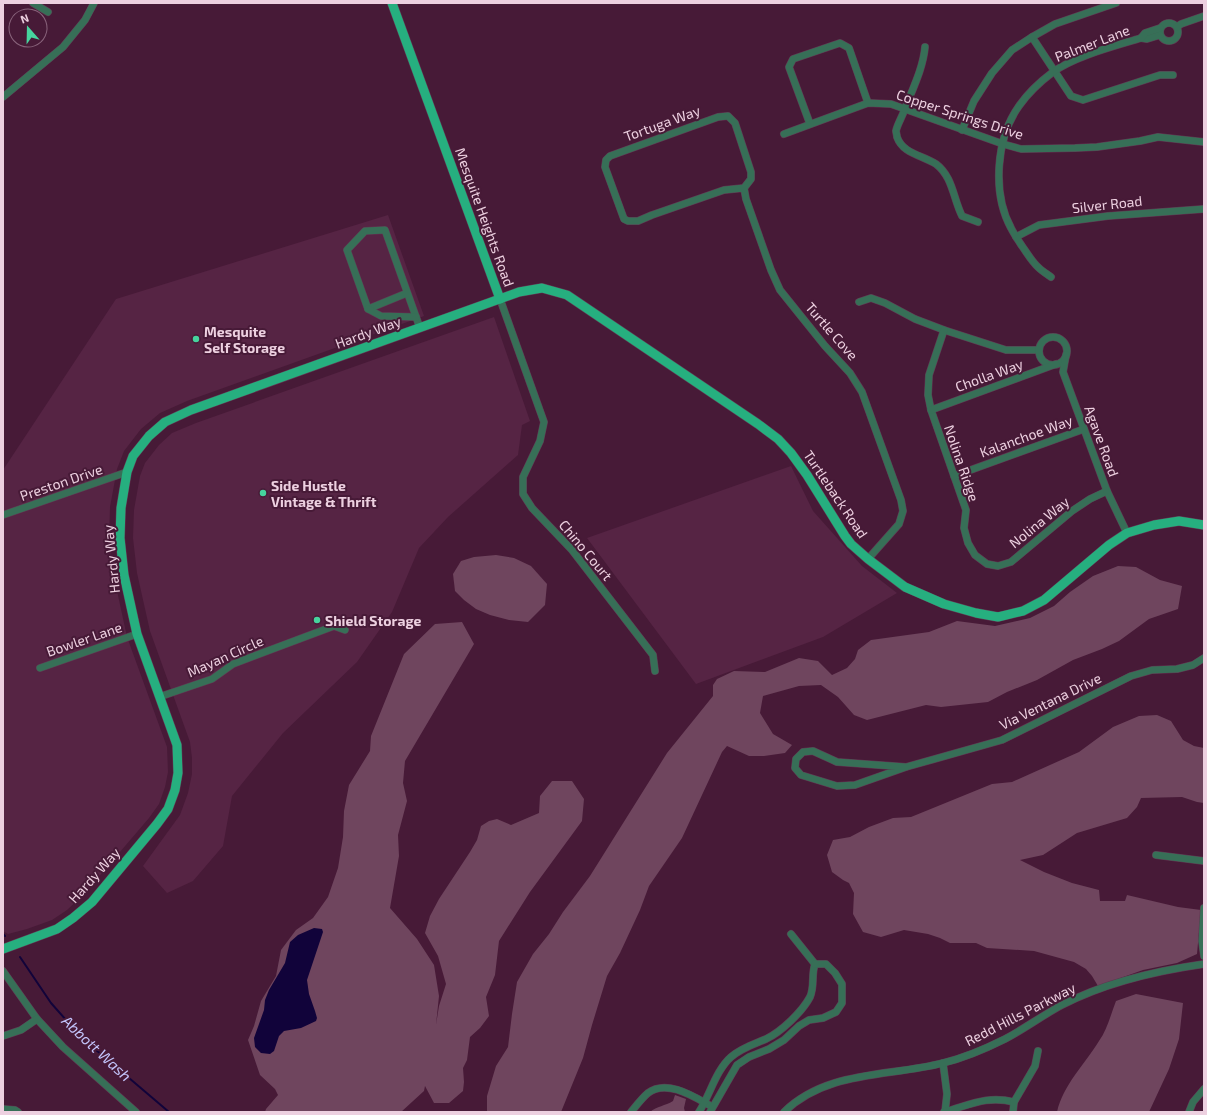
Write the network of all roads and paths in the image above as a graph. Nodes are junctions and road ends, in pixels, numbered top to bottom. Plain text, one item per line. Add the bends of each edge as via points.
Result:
1 (94, 3) edge
2 (392, 3) edge
3 (1116, 3) edge
4 (1204, 16) edge
5 (1177, 27) junction
6 (1160, 31) junction
7 (1032, 37) junction
8 (925, 47) dead end
9 (1054, 71) junction
10 (1173, 75) dead end
11 (3, 97) edge
12 (868, 103) junction
13 (905, 109) junction
14 (810, 124) junction
15 (962, 130) junction
16 (784, 134) dead end
17 (1204, 142) edge
18 (1003, 144) junction
19 (744, 188) junction
20 (1204, 209) edge
21 (978, 222) dead end
22 (1016, 237) junction
23 (1051, 277) dead end
24 (407, 293) junction
25 (500, 300) junction
26 (859, 302) dead end
27 (368, 309) junction
28 (416, 317) junction
29 (420, 328) junction
30 (944, 330) junction
31 (1039, 350) junction
32 (1066, 355) junction
33 (1056, 364) junction
34 (930, 410) junction
35 (1084, 429) junction
36 (540, 441) joint
37 (127, 472) junction
38 (954, 476) junction
39 (1107, 492) junction
40 (3, 515) edge
41 (1204, 525) edge
42 (1127, 533) junction
43 (868, 559) junction
44 (987, 564) joint
45 (345, 630) dead end
46 (137, 634) junction
47 (1204, 658) edge
48 (40, 668) dead end
49 (655, 671) dead end
50 (159, 697) junction
51 (906, 767) junction
52 (1156, 855) dead end
53 (1204, 861) edge
54 (1204, 908) edge
55 (791, 934) dead end
56 (3, 949) edge
57 (1204, 956) edge
58 (815, 964) junction
59 (1204, 964) edge
60 (3, 973) edge
61 (37, 1019) junction
62 (3, 1036) edge
63 (1038, 1051) dead end
64 (943, 1063) junction
65 (1204, 1089) edge
66 (1014, 1102) junction
67 (705, 1103) junction
68 (3, 1109) edge
69 (712, 1110) edge
70 (18, 1112) edge
71 (136, 1112) edge
72 (631, 1112) edge
73 (699, 1112) edge
74 (784, 1112) edge
75 (945, 1112) edge
76 (1013, 1112) edge
77 (1189, 1112) edge

1 - 11 street via 85,20 63,47
2 - 25 main road, Mesquite Heights Road
3 - 7 street via 1055,24
4 - 5 street, Palmer Lane
5 - 6 street, Palmer Lane via 1170,22 1164,24
5 - 6 street, Palmer Lane via 1178,33 1173,41 1161,38
6 - 9 street, Palmer Lane via 1146,39 1141,38 1093,54
7 - 9 street
7 - 15 street via 1012,50 992,73 974,101
8 - 13 street via 923,61
9 - 10 street via 1070,96 1083,100 1160,74
9 - 18 street, Palmer Lane via 1018,106
12 - 13 street, Copper Springs Drive via 890,104
12 - 14 street, Copper Springs Drive
12 - 14 street via 849,48 840,43 793,59 789,67
13 - 15 street, Copper Springs Drive
13 - 21 street via 896,131 900,143 907,150 937,165 950,182 962,216
14 - 16 street, Copper Springs Drive
15 - 18 street, Copper Springs Drive
17 - 18 street, Copper Springs Drive via 1158,137 1075,148 1021,149
18 - 22 street, Palmer Lane via 999,163 999,186 1004,210
19 - 19 street, Tortuga Way via 751,179 751,172 735,123 728,116 718,117 623,151 606,160 605,167 624,219 628,221 638,221 724,190
19 - 43 street, Turtle Cove via 748,206 780,290 850,373 862,392 901,500 903,511 899,524
20 - 22 street, Silver Road via 1108,216 1039,225
22 - 23 street, Palmer Lane via 1038,268
24 - 27 street
24 - 27 street via 385,230 365,232 347,250
24 - 28 street
25 - 29 main road, Hardy Way
25 - 36 street, Mesquite Heights Road via 544,422
25 - 43 main road, Turtleback Road via 519,292 542,288 567,295 758,424 791,453 851,544
26 - 30 street via 871,298
27 - 28 street via 381,316
28 - 29 street
29 - 37 main road, Hardy Way via 191,410 165,422 149,436 133,456
30 - 31 street via 1006,350
30 - 34 street, Nolina Ridge via 929,375
31 - 32 street via 1046,339 1053,337 1062,340 1066,346
31 - 33 street via 1044,361
32 - 33 street
32 - 35 street, Agave Road via 1063,372
33 - 34 street, Cholla Way
34 - 38 street, Nolina Ridge
35 - 38 street, Kalanchoe Way
35 - 39 street, Agave Road
36 - 49 street, Chino Court via 523,477 523,494 532,508 572,550 653,655
37 - 40 street, Preston Drive
37 - 46 main road, Hardy Way via 121,508 120,538 124,575
38 - 44 street, Nolina Ridge via 966,510 964,528 968,543 975,555
39 - 42 street, Agave Road
39 - 44 street, Nolina Way via 1072,511 1010,562 998,566
41 - 42 main road, Turtleback Road via 1179,521 1154,524
42 - 43 main road, Turtleback Road via 1044,600 1023,611 998,616 944,604 905,587
45 - 50 street, Mayan Circle via 334,626 233,664 212,679
46 - 48 street, Bowler Lane
46 - 50 main road, Hardy Way
47 - 51 street, Via Ventana Drive via 1193,665 1177,669 1152,670 1131,676 1002,740
50 - 56 main road, Hardy Way via 177,745 178,773 168,809 92,902 56,929
51 - 51 street, Via Ventana Drive via 837,762 813,751 803,752 796,759 796,768 801,775 837,786 855,785
52 - 53 street
54 - 57 street
55 - 58 street
58 - 67 street via 810,996 803,1008 780,1030 731,1057 723,1067
58 - 69 street via 826,964 842,984 842,1003 836,1012 823,1018 809,1020 784,1040 749,1056 737,1065
59 - 64 street, Redd Hills Parkway via 1135,977 1098,990 1063,1005 1005,1039 968,1056
60 - 61 street
61 - 62 street via 21,1030
61 - 71 street via 62,1047
63 - 66 street via 1035,1066
64 - 74 street, Redd Hills Parkway via 836,1082 808,1094
64 - 75 street via 947,1094
65 - 77 street via 1193,1102
66 - 75 street via 988,1099
66 - 76 street
67 - 69 street
67 - 72 street via 676,1089 661,1088 648,1092
67 - 73 street
68 - 70 street

